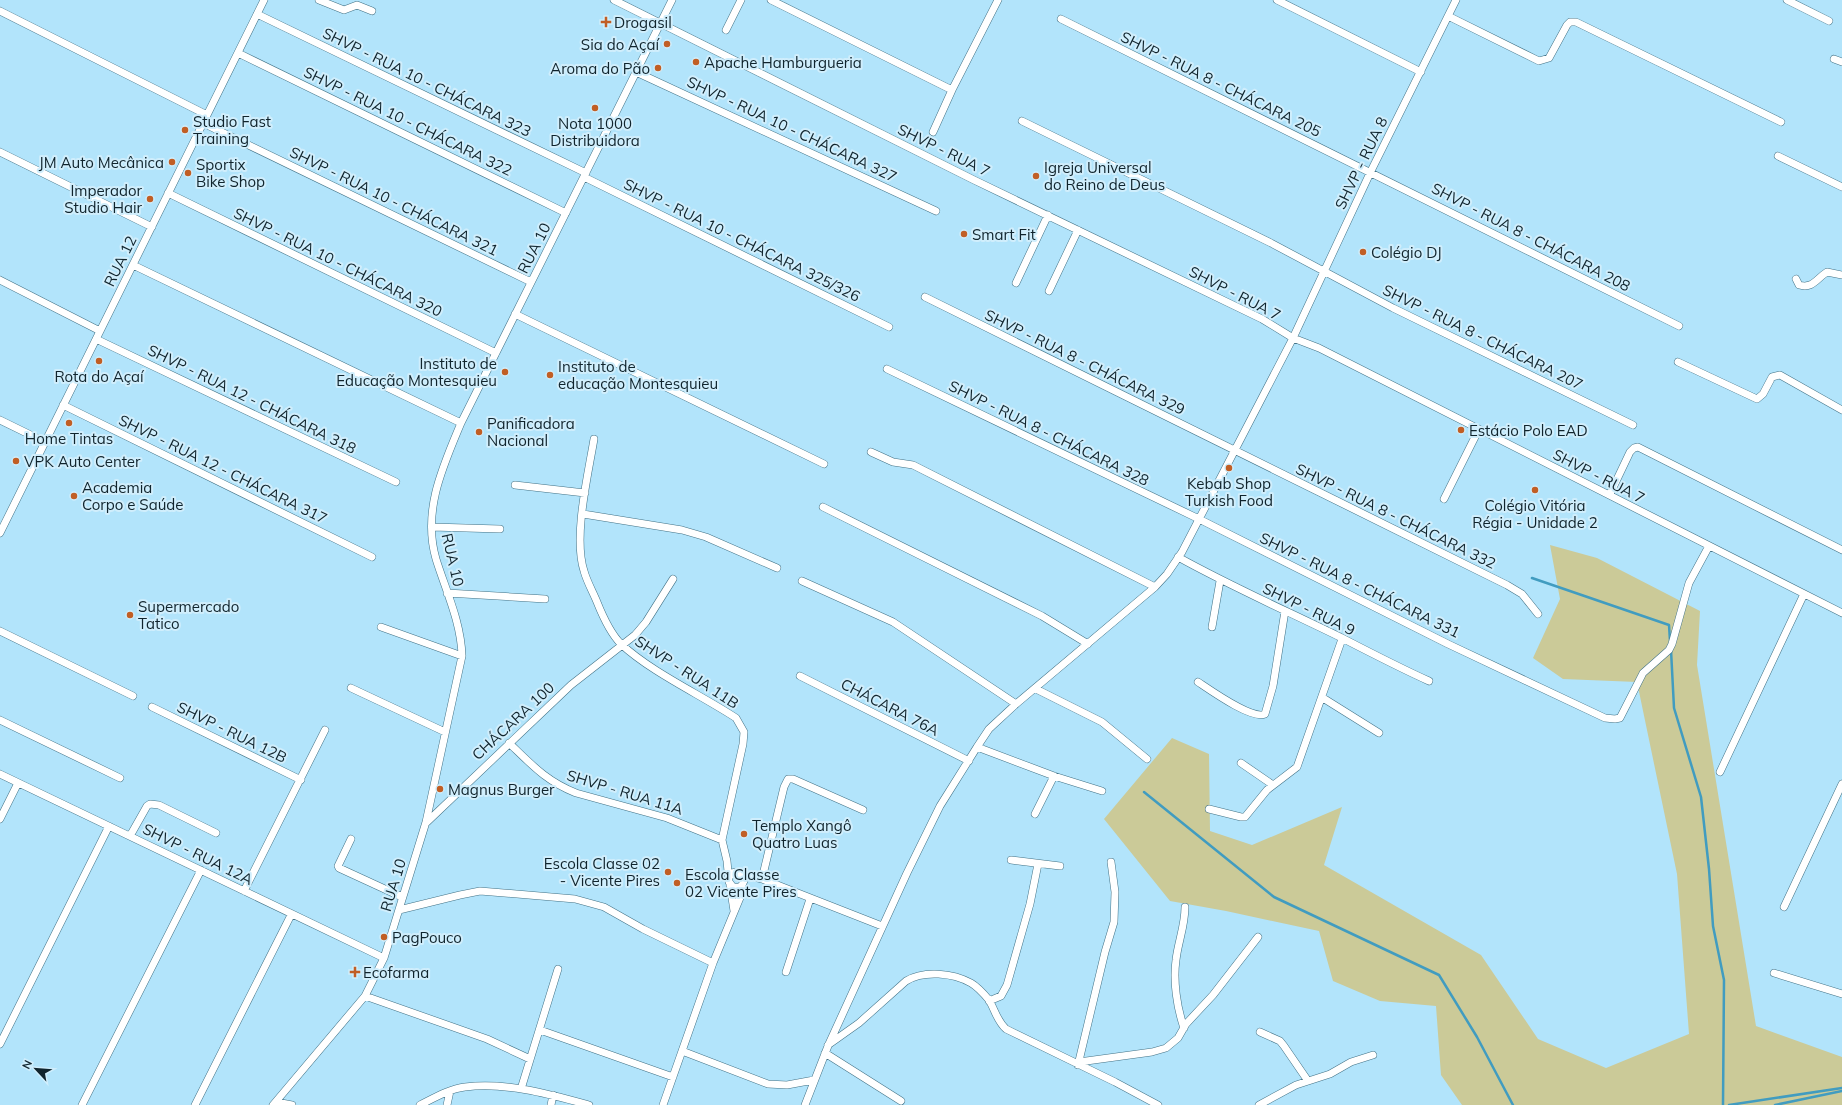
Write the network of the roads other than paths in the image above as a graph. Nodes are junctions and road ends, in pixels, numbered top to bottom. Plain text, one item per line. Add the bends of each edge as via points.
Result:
1 (263, 0) edge
2 (319, 0) edge
3 (614, 0) edge
4 (672, 0) edge
5 (741, 0) edge
6 (771, 0) edge
7 (998, 0) edge
8 (1277, 0) edge
9 (1456, 0) edge
10 (1787, 0) edge
11 (0, 11) edge
12 (372, 11) dead end
13 (257, 14) junction
14 (1448, 16) junction
15 (1061, 19) dead end
16 (1829, 21) dead end
17 (661, 23) junction
18 (726, 30) dead end
19 (238, 53) junction
20 (1834, 59) dead end
21 (1842, 62) edge
22 (636, 72) junction
23 (1421, 72) junction
24 (952, 90) junction
25 (207, 115) junction
26 (1022, 121) dead end
27 (1781, 122) dead end
28 (203, 123) junction
29 (933, 132) dead end
30 (0, 152) edge
31 (1778, 156) dead end
32 (1371, 171) junction
33 (585, 175) junction
34 (1842, 187) edge
35 (168, 193) junction
36 (936, 211) dead end
37 (566, 213) junction
38 (1048, 215) junction
39 (152, 227) junction
40 (1078, 230) junction
41 (133, 265) junction
42 (1323, 270) junction
43 (1842, 275) edge
44 (1796, 279) dead end
45 (0, 280) edge
46 (531, 282) junction
47 (1016, 283) dead end
48 (1049, 291) dead end
49 (925, 297) dead end
50 (516, 314) junction
51 (1679, 326) dead end
52 (889, 327) dead end
53 (100, 331) junction
54 (1293, 338) junction
55 (96, 339) junction
56 (496, 354) junction
57 (1678, 362) dead end
58 (887, 369) dead end
59 (63, 405) junction
60 (1842, 410) edge
61 (0, 420) edge
62 (461, 423) junction
63 (1633, 425) dead end
64 (1479, 429) junction
65 (594, 439) dead end
66 (45, 442) junction
67 (1234, 451) junction
68 (871, 452) dead end
69 (824, 464) dead end
70 (396, 482) dead end
71 (515, 485) dead end
72 (585, 493) junction
73 (1610, 494) junction
74 (1444, 498) dead end
75 (823, 507) dead end
76 (583, 514) junction
77 (1199, 519) junction
78 (432, 527) junction
79 (500, 529) dead end
80 (0, 533) edge
81 (1709, 546) junction
82 (1842, 550) edge
83 (372, 557) dead end
84 (1178, 558) junction
85 (777, 568) dead end
86 (673, 579) dead end
87 (802, 581) dead end
88 (1220, 581) junction
89 (1155, 587) junction
90 (447, 593) junction
91 (1804, 594) junction
92 (545, 599) dead end
93 (1284, 611) junction
94 (1842, 613) edge
95 (1538, 614) dead end
96 (381, 627) dead end
97 (1212, 627) dead end
98 (0, 631) edge
99 (1342, 638) junction
100 (1088, 644) junction
101 (622, 645) junction
102 (462, 656) junction
103 (800, 676) dead end
104 (1429, 681) dead end
105 (1198, 682) dead end
106 (351, 688) dead end
107 (1036, 689) junction
108 (133, 696) dead end
109 (1323, 698) junction
110 (1016, 704) junction
111 (152, 707) dead end
112 (0, 720) edge
113 (325, 730) dead end
114 (445, 732) junction
115 (1379, 733) dead end
116 (509, 743) junction
117 (977, 747) junction
118 (1147, 758) dead end
119 (969, 761) junction
120 (1241, 763) dead end
121 (1720, 772) dead end
122 (0, 774) edge
123 (1054, 776) junction
124 (120, 778) dead end
125 (301, 780) junction
126 (18, 783) junction
127 (1842, 784) edge
128 (1274, 785) junction
129 (1102, 791) dead end
130 (1209, 809) dead end
131 (862, 810) dead end
132 (1035, 814) dead end
133 (0, 819) edge
134 (426, 822) junction
135 (109, 826) junction
136 (216, 832) dead end
137 (130, 836) junction
138 (351, 839) dead end
139 (722, 840) junction
140 (1011, 860) dead end
141 (727, 861) junction
142 (1111, 862) dead end
143 (1038, 864) junction
144 (1060, 866) dead end
145 (202, 870) junction
146 (740, 873) junction
147 (759, 879) junction
148 (729, 882) junction
149 (743, 883) junction
150 (244, 891) junction
151 (402, 897) junction
152 (810, 899) junction
153 (1185, 907) dead end
154 (1784, 907) dead end
155 (399, 910) junction
156 (734, 911) junction
157 (291, 915) junction
158 (882, 926) junction
159 (1258, 937) dead end
160 (384, 958) junction
161 (713, 963) junction
162 (558, 969) dead end
163 (786, 972) dead end
164 (1774, 973) dead end
165 (1842, 994) edge
166 (366, 996) junction
167 (989, 1001) junction
168 (1184, 1028) junction
169 (540, 1030) junction
170 (1260, 1032) dead end
171 (0, 1044) edge
172 (826, 1049) junction
173 (682, 1051) junction
174 (1374, 1055) dead end
175 (530, 1058) junction
176 (1079, 1063) junction
177 (673, 1077) junction
178 (814, 1080) junction
179 (1308, 1081) junction
180 (522, 1089) junction
181 (450, 1091) junction
182 (553, 1095) junction
183 (900, 1101) dead end
184 (274, 1103) edge
185 (82, 1105) edge
186 (195, 1105) edge
187 (292, 1105) edge
188 (420, 1105) edge
189 (447, 1105) edge
190 (551, 1105) edge
191 (589, 1105) edge
192 (663, 1105) edge
193 (805, 1105) edge
194 (1158, 1105) edge
195 (1259, 1105) edge

1 - 13 street, RUA 12
2 - 12 street via 339,9 344,10 357,5
3 - 17 street, SHVP - RUA 7
4 - 17 street, RUA 10
5 - 18 street
6 - 24 street
7 - 24 street
8 - 23 street
9 - 14 street, SHVP - RUA 8
10 - 16 street
11 - 25 street
13 - 19 street, RUA 12
13 - 33 street, SHVP - RUA 10 - CHÁCARA 323
14 - 23 street, SHVP - RUA 8
14 - 27 street via 1539,61 1549,58 1567,24 1576,22
15 - 32 street, SHVP - RUA 8 - CHÁCARA 205
17 - 22 street, RUA 10
17 - 38 street, SHVP - RUA 7
19 - 25 street, RUA 12
19 - 37 street, SHVP - RUA 10 - CHÁCARA 322
20 - 21 street
22 - 33 street, RUA 10
22 - 36 street, SHVP - RUA 10 - CHÁCARA 327
23 - 32 street, SHVP - RUA 8
24 - 29 street
25 - 28 street, RUA 12
26 - 42 street, SHVP - RUA 8 - CHÁCARA 207
28 - 35 street, RUA 12
28 - 46 street, SHVP - RUA 10 - CHÁCARA 321
30 - 39 street
31 - 34 street
32 - 42 street, SHVP - RUA 8
32 - 51 street, SHVP - RUA 8 - CHÁCARA 208
33 - 37 street, RUA 10
33 - 52 street, SHVP - RUA 10 - CHÁCARA 325/326
35 - 39 street, RUA 12
35 - 56 street, SHVP - RUA 10 - CHÁCARA 320
37 - 46 street, RUA 10
38 - 40 street, SHVP - RUA 7
38 - 47 street
39 - 41 street, RUA 12
40 - 48 street
40 - 54 street, SHVP - RUA 7 via 1262,319
41 - 53 street, RUA 12
41 - 62 street
42 - 54 street, SHVP - RUA 8
42 - 63 street, SHVP - RUA 8 - CHÁCARA 207 via 1394,308
43 - 44 street via 1826,272 1815,283 1806,286 1799,285
45 - 53 street
46 - 50 street, RUA 10
49 - 67 street, SHVP - RUA 8 - CHÁCARA 329
50 - 56 street, RUA 10
50 - 69 street
53 - 55 street, RUA 12
54 - 64 street, SHVP - RUA 7 via 1319,348
54 - 67 street, SHVP - RUA 8
55 - 59 street, RUA 12
55 - 70 street, SHVP - RUA 12 - CHÁCARA 318
56 - 62 street, RUA 10
57 - 60 street via 1757,399 1763,394 1772,377 1780,376
58 - 77 street, SHVP - RUA 8 - CHÁCARA 328
59 - 66 street, RUA 12
59 - 83 street, SHVP - RUA 12 - CHÁCARA 317
61 - 66 street
62 - 78 street, RUA 10 via 434,492
64 - 73 street, SHVP - RUA 7
64 - 74 street
65 - 72 street, SHVP - RUA 11B
66 - 80 street, RUA 12
67 - 77 street, SHVP - RUA 8
67 - 95 street, SHVP - RUA 8 - CHÁCARA 332 via 1516,589
68 - 89 street via 893,462 912,465
71 - 72 street
72 - 76 street, SHVP - RUA 11B
73 - 81 street, SHVP - RUA 7
73 - 82 street via 1630,452 1638,447
75 - 100 street via 1042,616
76 - 85 street via 682,530 706,537
76 - 101 street, SHVP - RUA 11B via 584,571 610,629
77 - 81 street, SHVP - RUA 8 - CHÁCARA 331 via 1448,644 1511,672 1593,714 1609,719 1620,718 1643,673 1669,650 1689,583
77 - 84 street, SHVP - RUA 8
78 - 79 street
78 - 90 street, RUA 10 via 435,556
81 - 91 street, SHVP - RUA 7
84 - 88 street, SHVP - RUA 9
84 - 89 street, SHVP - RUA 8
86 - 101 street, CHÁCARA 100 via 646,622
87 - 110 street via 893,622
88 - 93 street, SHVP - RUA 9
88 - 97 street
89 - 100 street, SHVP - RUA 8
90 - 92 street
90 - 102 street, RUA 10 via 462,637
91 - 94 street, SHVP - RUA 7
91 - 121 street
93 - 99 street, SHVP - RUA 9
93 - 105 street via 1273,686 1265,714 1260,716 1246,710
96 - 102 street
98 - 108 street
99 - 104 street, SHVP - RUA 9
99 - 109 street
100 - 107 street, SHVP - RUA 8
101 - 116 street, CHÁCARA 100 via 571,685
101 - 139 street, SHVP - RUA 11B via 736,718 741,725 744,732 743,744
102 - 114 street, RUA 10
103 - 119 street, CHÁCARA 76A
106 - 114 street
107 - 110 street, SHVP - RUA 8
107 - 118 street via 1102,722
109 - 115 street
109 - 128 street via 1297,767
110 - 117 street, SHVP - RUA 8 via 990,729
111 - 125 street, SHVP - RUA 12B
112 - 124 street
113 - 125 street
114 - 134 street, RUA 10
116 - 134 street, CHÁCARA 100
116 - 139 street, SHVP - RUA 11A via 542,774 562,787 667,818
117 - 119 street, SHVP - RUA 8
117 - 123 street
119 - 158 street, SHVP - RUA 8 via 940,806
120 - 128 street
122 - 126 street, SHVP - RUA 12A
123 - 129 street
123 - 132 street
125 - 150 street
126 - 133 street
126 - 135 street, SHVP - RUA 12A
127 - 154 street
128 - 130 street via 1243,817
131 - 147 street via 793,779 787,780
134 - 151 street, RUA 10
135 - 137 street, SHVP - RUA 12A
135 - 171 street
136 - 137 street via 159,805 150,804
137 - 145 street, SHVP - RUA 12A
138 - 151 street via 339,868
139 - 141 street, SHVP - RUA 11B
140 - 143 street
141 - 146 street
141 - 148 street, SHVP - RUA 11B
142 - 176 street via 1115,892 1114,922
143 - 144 street
143 - 167 street via 1030,904 1007,985 1001,996
145 - 150 street, SHVP - RUA 12A
145 - 185 street
146 - 147 street
146 - 148 street via 732,873
146 - 149 street
147 - 149 street
147 - 152 street
148 - 149 street via 737,888
148 - 156 street, SHVP - RUA 11B
149 - 156 street via 742,893
150 - 157 street, SHVP - RUA 12A
151 - 155 street, RUA 10
152 - 158 street
152 - 163 street
153 - 168 street via 1176,966 1180,1018
155 - 160 street, RUA 10
155 - 161 street via 480,892 575,899 604,907
156 - 161 street
157 - 160 street, SHVP - RUA 12A
157 - 186 street
158 - 172 street, SHVP - RUA 8
159 - 168 street
160 - 166 street, RUA 10
161 - 173 street
162 - 169 street
164 - 165 street
166 - 175 street via 460,1028
166 - 184 street, RUA 10
167 - 172 street via 978,988 961,979 944,975 914,976 906,980
167 - 176 street via 999,1022 1006,1029
168 - 176 street via 1178,1038 1166,1048
169 - 175 street
169 - 177 street
170 - 179 street via 1280,1041
172 - 178 street, SHVP - RUA 8
172 - 183 street
173 - 177 street
173 - 178 street via 768,1084 787,1085
174 - 179 street
175 - 180 street
176 - 194 street
177 - 192 street
178 - 193 street, SHVP - RUA 8
179 - 195 street
180 - 181 street via 465,1087
180 - 182 street
181 - 188 street
181 - 189 street
182 - 190 street
182 - 191 street
184 - 187 street

